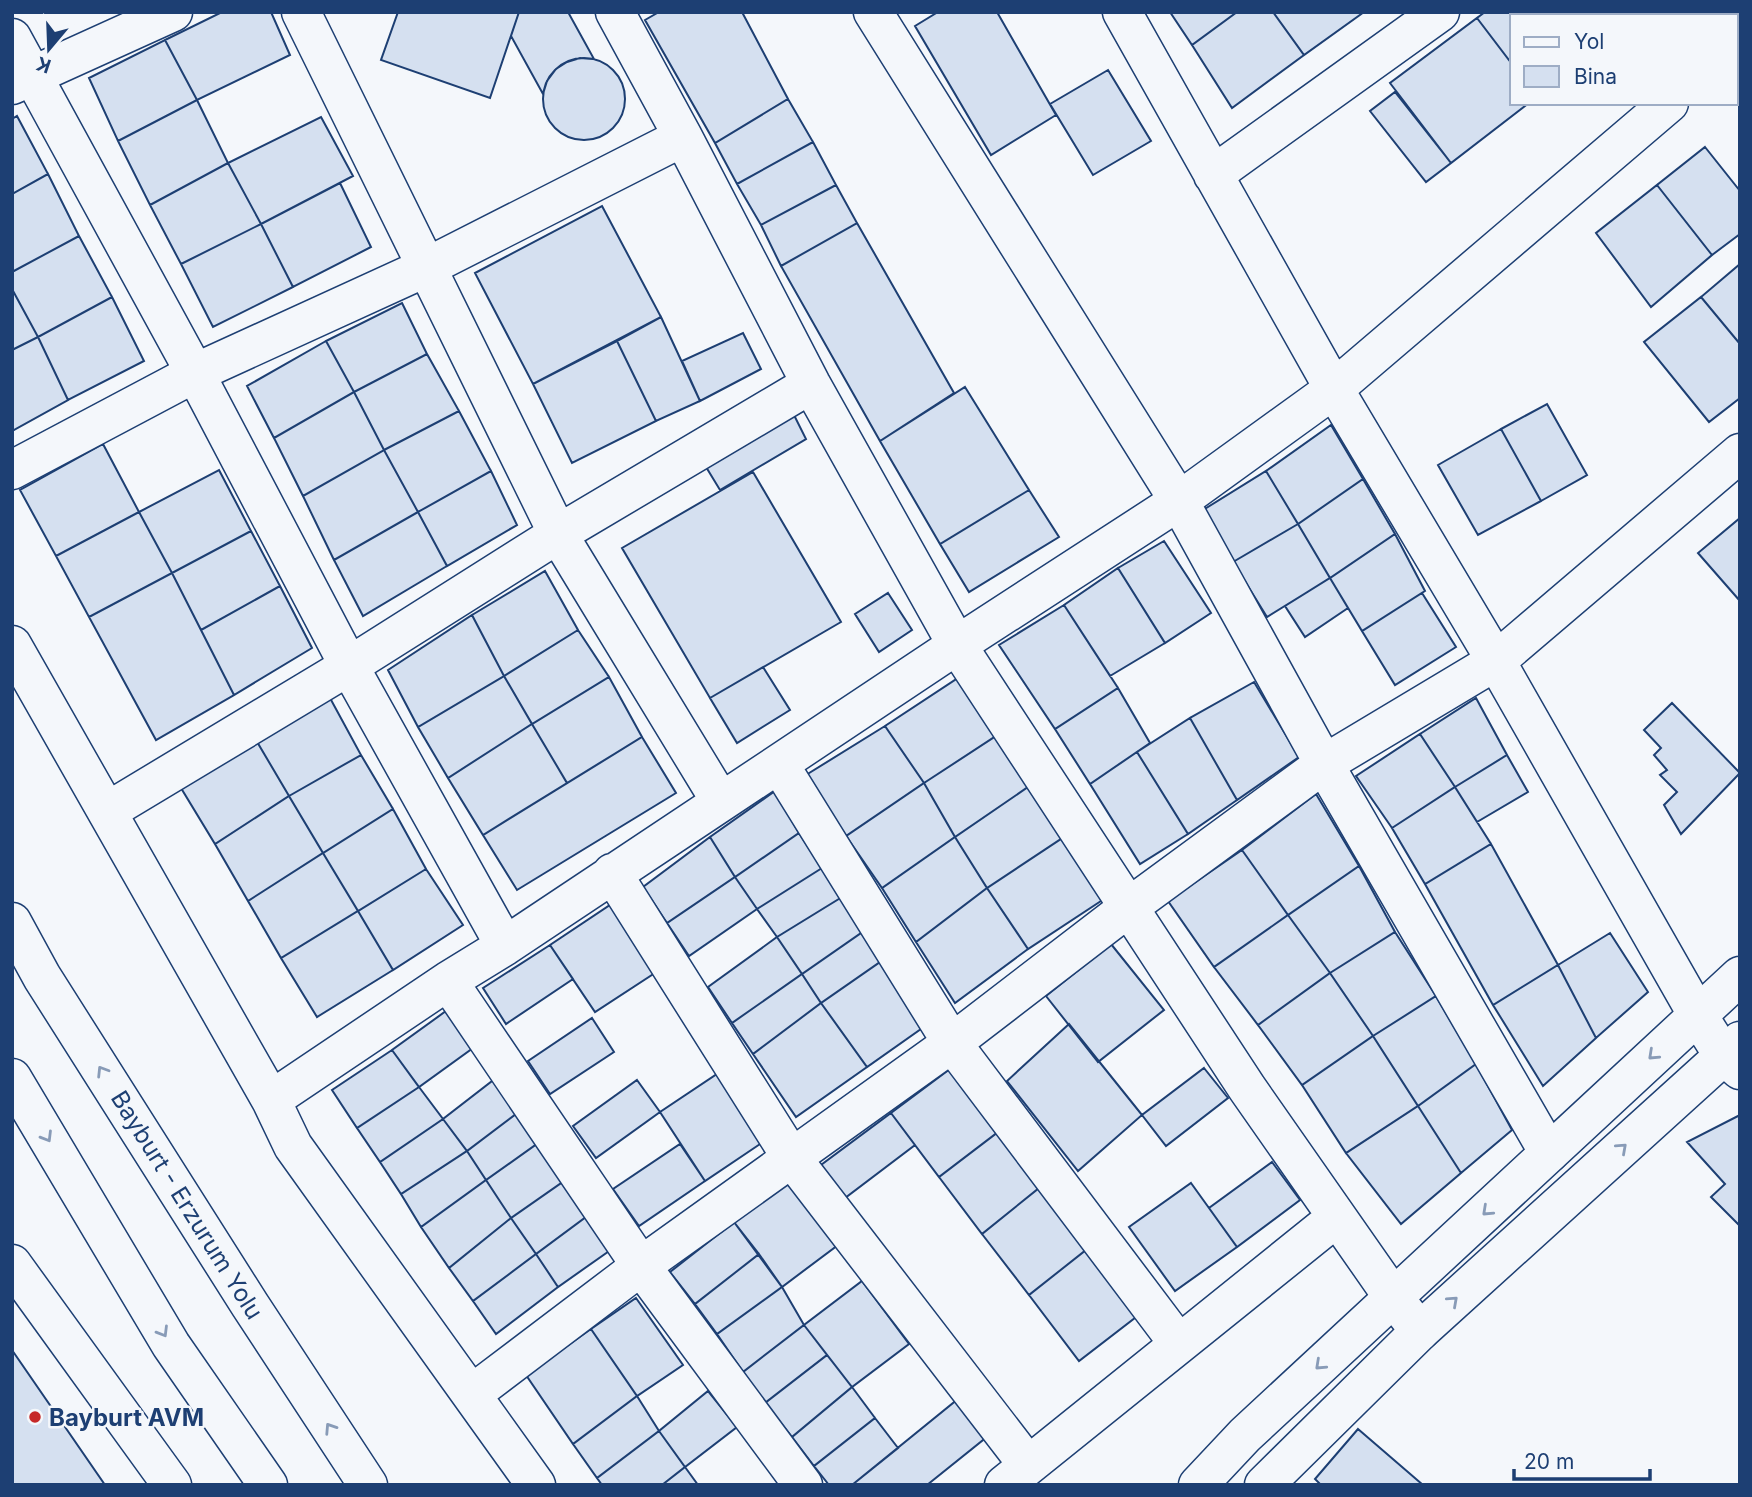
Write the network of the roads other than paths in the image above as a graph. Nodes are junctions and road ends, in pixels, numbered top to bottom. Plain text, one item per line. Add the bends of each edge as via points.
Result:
1 (173, 12) edge
2 (301, 12) edge
3 (615, 12) edge
4 (873, 12) edge
5 (1122, 12) edge
6 (1440, 12) edge
7 (12, 38) edge
8 (22, 80) edge
9 (1668, 105) edge
10 (683, 137) junction
11 (1213, 175) junction
12 (427, 267) junction
13 (195, 373) junction
14 (811, 384) junction
15 (1334, 389) junction
16 (1740, 453) edge
17 (12, 470) edge
18 (1179, 501) junction
19 (558, 534) junction
20 (12, 645) edge
21 (957, 645) junction
22 (1496, 661) junction
23 (349, 666) junction
24 (779, 764) junction
25 (1324, 764) junction
26 (721, 802) junction
27 (108, 811) junction
28 (612, 873) junction
29 (1129, 907) junction
30 (12, 922) edge
31 (505, 946) junction
32 (1740, 976) edge
33 (448, 981) junction
34 (1697, 1014) junction
35 (952, 1043) junction
36 (1734, 1055) edge
37 (12, 1078) edge
38 (271, 1100) junction
39 (1549, 1153) junction
40 (791, 1157) junction
41 (1337, 1217) junction
42 (12, 1264) edge
43 (641, 1266) junction
44 (1393, 1297) junction
45 (1420, 1331) junction
46 (1179, 1344) junction
47 (472, 1394) junction
48 (1016, 1475) edge
49 (172, 1485) edge
50 (268, 1485) edge
51 (368, 1485) edge
52 (536, 1485) edge
53 (803, 1485) edge
54 (1198, 1485) edge
55 (1264, 1485) edge

1 - 8 main road
2 - 12 main road
3 - 10 main road
4 - 18 main road
5 - 11 main road
6 - 11 main road
7 - 8 main road
8 - 13 main road
9 - 15 main road
10 - 12 main road
10 - 14 main road
11 - 15 main road
12 - 13 main road
12 - 19 main road
13 - 17 main road
13 - 23 main road
14 - 19 main road
14 - 21 main road
15 - 18 main road
15 - 22 main road
16 - 22 main road
18 - 21 main road
18 - 25 main road
19 - 23 main road
19 - 26 main road
20 - 27 main road
21 - 24 main road
21 - 29 main road
22 - 25 main road
22 - 34 main road
23 - 27 main road
23 - 31 main road
24 - 26 main road
24 - 35 main road
25 - 29 main road
25 - 39 main road
26 - 28 main road
27 - 38 main road
28 - 31 main road
28 - 40 main road
29 - 35 main road
29 - 41 main road
51 -> 30 main road, Bayburt - Erzurum Yolu via 42,978
31 - 33 main road
32 - 34 main road
33 - 38 main road
33 - 43 main road
34 - 36 main road
34 -> 39 main road
35 - 40 main road
35 - 46 main road
45 -> 36 main road
37 -> 50 main road via 171,1345
38 - 47 main road via 293,1146
39 -> 44 main road
40 - 43 main road
40 - 48 main road
41 - 44 main road
41 - 46 main road
42 - 49 main road
43 - 47 main road
43 - 53 main road
44 - 45 main road
44 -> 54 main road
45 - 55 main road
46 - 48 main road
47 - 52 main road

